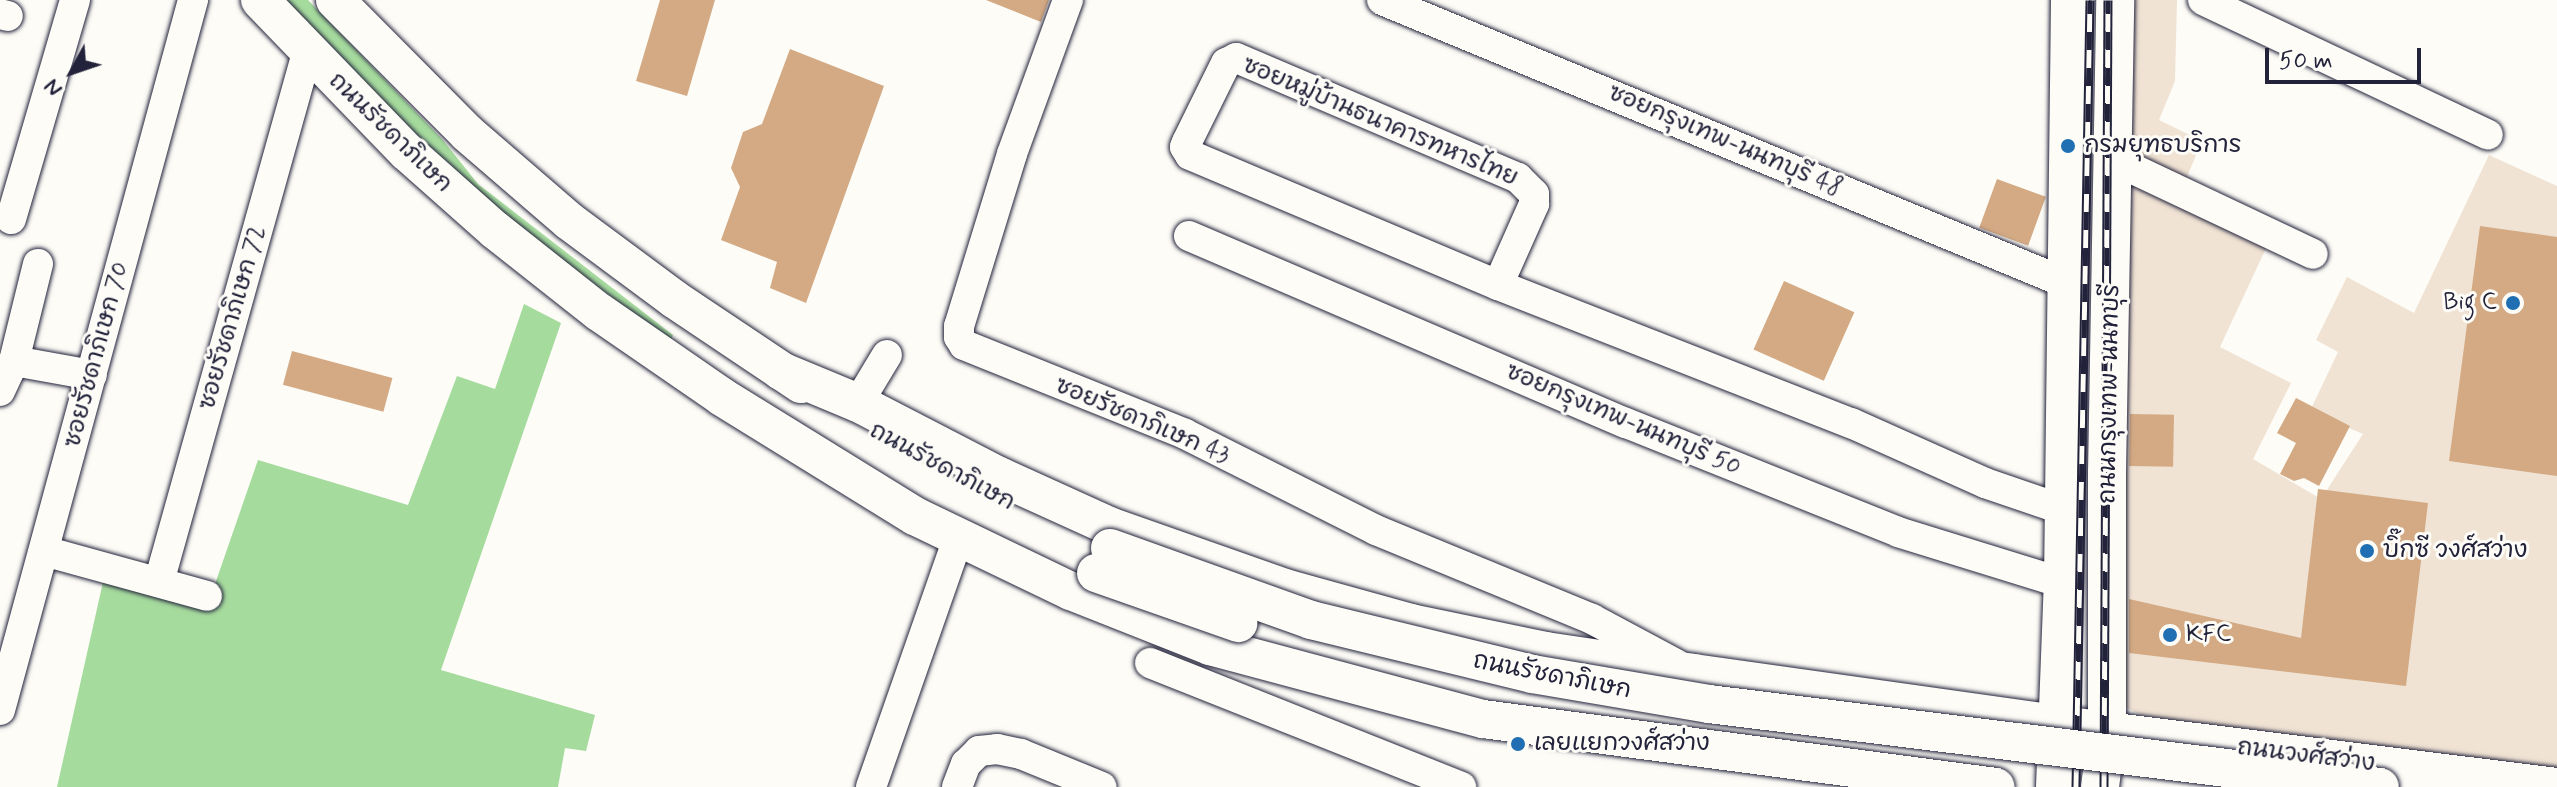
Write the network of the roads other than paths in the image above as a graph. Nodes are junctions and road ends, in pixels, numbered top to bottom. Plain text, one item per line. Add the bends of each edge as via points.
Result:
1 (75, 0) edge
2 (193, 0) edge
3 (260, 0) edge
4 (335, 0) edge
5 (1068, 0) edge
6 (1382, 0) edge
7 (2070, 0) edge
8 (2115, 0) edge
9 (2203, 0) edge
10 (307, 53) junction
11 (2488, 135) dead end
12 (2112, 159) junction
13 (11, 219) dead end
14 (1189, 236) dead end
15 (2313, 254) dead end
16 (38, 264) dead end
17 (2066, 283) junction
18 (1498, 285) junction
19 (887, 355) dead end
20 (14, 361) junction
21 (781, 371) junction
22 (92, 375) junction
23 (0, 391) edge
24 (858, 403) junction
25 (846, 472) junction
26 (2064, 510) junction
27 (958, 539) junction
28 (44, 551) junction
29 (1103, 561) junction
30 (159, 582) junction
31 (2063, 583) junction
32 (207, 596) dead end
33 (1150, 663) dead end
34 (1685, 672) junction
35 (0, 710) edge
36 (2056, 723) junction
37 (2107, 731) junction
38 (1671, 744) junction
39 (2388, 781) edge
40 (871, 787) edge
41 (957, 787) edge
42 (1102, 787) edge
43 (1461, 787) edge
44 (1996, 787) edge
45 (2055, 787) edge
46 (2100, 787) edge
47 (2186, 787) edge
48 (2557, 787) edge

1 - 13 street
2 - 22 street, ซอยรัชดาภิเษก 70
3 - 10 main road, ถนนรัชดาภิเษก
4 - 21 main road, ถนนรัชดาภิเษก via 518,178 631,268
5 - 34 street, ซอยรัชดาภิเษก 43 via 1012,154 959,326 964,345 1185,434 1376,530 1592,619
6 - 17 street, ซอยกรุงเทพ-นนทบุรี 48
7 - 17 main road, ถนนกรุงเทพ-นนทบุรี
8 - 12 main road, ถนนกรุงเทพ-นนทบุรี
9 - 11 street
10 - 25 main road, ถนนรัชดาภิเษก via 407,152 546,271 722,397
10 - 30 street, ซอยรัชดาภิเษก 72
12 - 15 street
12 - 37 main road, ถนนกรุงเทพ-นนทบุรี
14 - 31 street, ซอยกรุงเทพ-นนทบุรี 50 via 1626,423 1898,532
16 - 20 street
17 - 26 main road, ถนนกรุงเทพ-นนทบุรี
18 - 18 street, ซอยหมู่บ้านธนาคารทหารไทย via 1534,204 1534,194 1518,178 1236,58 1226,63 1185,147 1190,155
18 - 26 street, ซอยหมู่บ้านธนาคารทหารไทย via 1798,402 1985,483
19 - 24 street
20 - 22 street
20 - 23 street
21 - 24 main road, ถนนรัชดาภิเษก
21 - 29 main road, ถนนรัชดาภิเษก via 931,465
22 - 28 street, ซอยรัชดาภิเษก 70
24 - 34 main road, ถนนรัชดาภิเษก via 1109,526 1285,588 1473,637
25 - 27 main road, ถนนรัชดาภิเษก
25 - 29 main road, ถนนรัชดาภิเษก
26 - 31 main road, ถนนกรุงเทพ-นนทบุรี
27 - 38 main road, ถนนรัชดาภิเษก via 1210,646 1483,719
27 - 40 street
28 - 30 street
28 - 35 street, ซอยรัชดาภิเษก 70
29 - 39 main road, ถนนรัชดาภิเษก, bridge via 1311,620 1532,674 1709,704
29 - 47 main road, ถนนรัชดาภิเษก, bridge via 1277,636 1490,690 1661,719
30 - 32 street
31 - 36 main road, ถนนกรุงเทพ-นนทบุรี
33 - 43 street
34 - 36 main road, ถนนรัชดาภิเษก
34 - 38 main road via 1711,690 1721,713 1718,728 1708,737
36 - 37 main road, ถนนวงศ์สว่าง
36 - 45 main road, ถนนกรุงเทพ-นนทบุรี
37 - 39 main road, ถนนวงศ์สว่าง
37 - 46 main road, ถนนกรุงเทพ-นนทบุรี
38 - 44 main road, ถนนรัชดาภิเษก
39 - 48 main road, ถนนวงศ์สว่าง
41 - 42 street via 966,764 979,751 997,749

